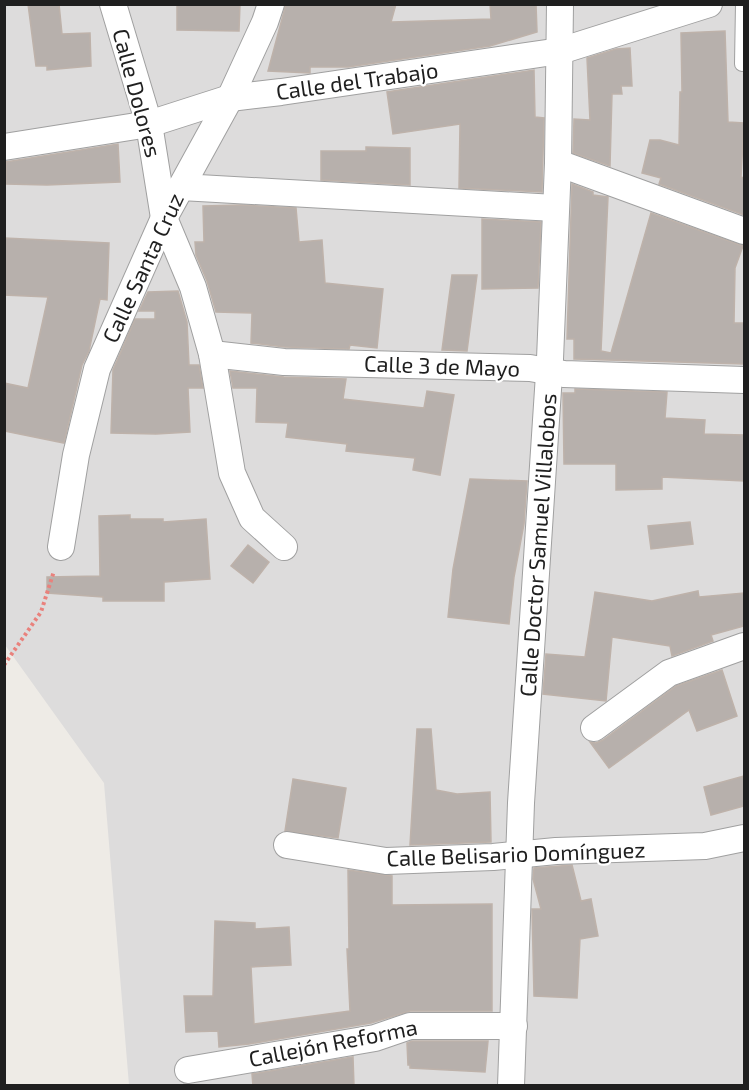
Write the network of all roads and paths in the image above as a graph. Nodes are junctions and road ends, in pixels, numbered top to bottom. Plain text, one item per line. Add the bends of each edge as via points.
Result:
1 (113, 4) edge
2 (271, 4) edge
3 (560, 4) edge
4 (708, 4) edge
5 (743, 4) edge
6 (560, 51) junction
7 (742, 64) dead end
8 (230, 98) junction
9 (150, 124) junction
10 (4, 147) edge
11 (558, 163) junction
12 (181, 186) junction
13 (555, 208) junction
14 (164, 218) junction
15 (744, 231) edge
16 (212, 354) junction
17 (549, 371) junction
18 (744, 380) edge
19 (61, 547) joint
20 (284, 547) dead end
21 (744, 646) edge
22 (4, 665) edge
23 (594, 728) dead end
24 (744, 838) edge
25 (287, 845) dead end
26 (519, 855) junction
27 (514, 1026) junction
28 (188, 1070) dead end
29 (511, 1086) edge

1 - 9 street, Calle Dolores
2 - 8 street, Calle Santa Cruz
3 - 6 street, Calle Doctor Samuel Villalobos
4 - 6 street, Calle del Trabajo
5 - 7 lane
6 - 8 street, Calle del Trabajo
6 - 11 street, Calle Doctor Samuel Villalobos
8 - 9 street, Calle del Trabajo
8 - 12 street, Calle Santa Cruz
9 - 10 street, Calle del Trabajo
9 - 14 street, Calle Dolores
11 - 13 street, Calle Doctor Samuel Villalobos
11 - 15 street
12 - 13 street
12 - 14 street, Calle Santa Cruz
13 - 17 street, Calle Doctor Samuel Villalobos
14 - 16 street, Calle Dolores via 193,286
14 - 19 street, Calle Santa Cruz via 97,369 76,455
16 - 17 street, Calle 3 de Mayo via 284,362
16 - 20 street, Calle Dolores via 232,473 252,518
17 - 18 street, Calle 3 de Mayo
17 - 26 street, Calle Doctor Samuel Villalobos
19 - 22 path via 41,612
21 - 23 street via 669,673
24 - 26 street, Calle Belisario Domínguez via 705,846
25 - 26 street, Calle Belisario Domínguez via 386,861
26 - 27 street, Calle Doctor Samuel Villalobos
27 - 28 street, Callejón Reforma via 410,1026 375,1038
27 - 29 street, Calle Doctor Samuel Villalobos

